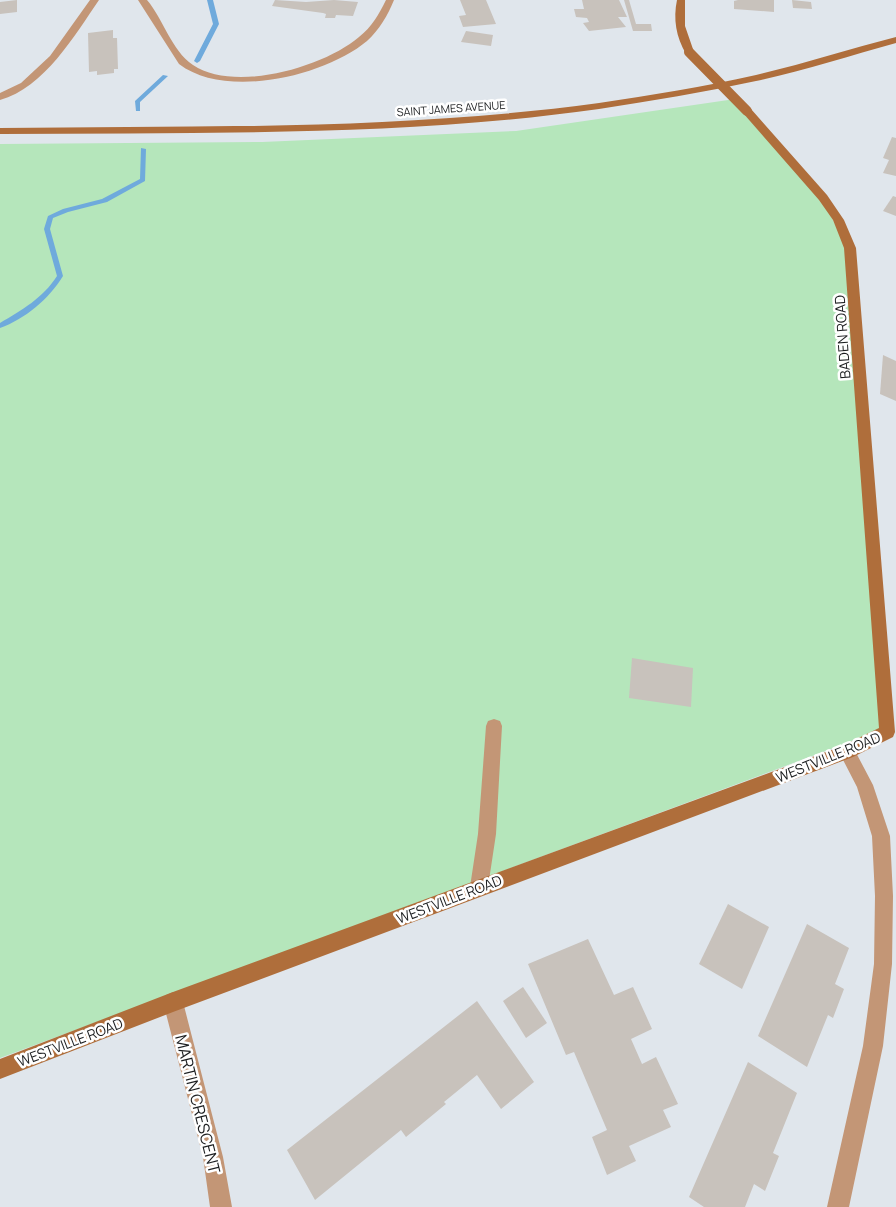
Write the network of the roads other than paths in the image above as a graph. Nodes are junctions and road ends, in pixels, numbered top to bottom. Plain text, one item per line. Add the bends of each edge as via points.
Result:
1 (95, 0) edge
2 (142, 0) edge
3 (390, 0) edge
4 (681, 0) edge
5 (896, 40) edge
6 (0, 98) edge
7 (0, 131) edge
8 (494, 726) dead end
9 (892, 730) edge
10 (847, 752) junction
11 (480, 887) junction
12 (173, 1002) junction
13 (0, 1069) edge
14 (222, 1207) edge
15 (838, 1207) edge

1 - 6 street via 53,58 24,85
2 - 3 street via 150,8 174,51 190,68 210,76 234,78 277,75 339,55 361,42 383,18
4 - 9 street, BADEN ROAD, bridge via 679,21 690,52 821,194 837,215 850,248
5 - 7 street, SAINT JAMES AVENUE via 756,78 669,95 476,119 336,128
8 - 11 street
9 - 10 street, WESTVILLE ROAD
10 - 11 street, WESTVILLE ROAD
10 - 15 street via 865,785 881,836 883,964 873,1046
11 - 12 street, WESTVILLE ROAD
12 - 13 street, WESTVILLE ROAD
12 - 14 street, MARTIN CRESCENT via 213,1157

